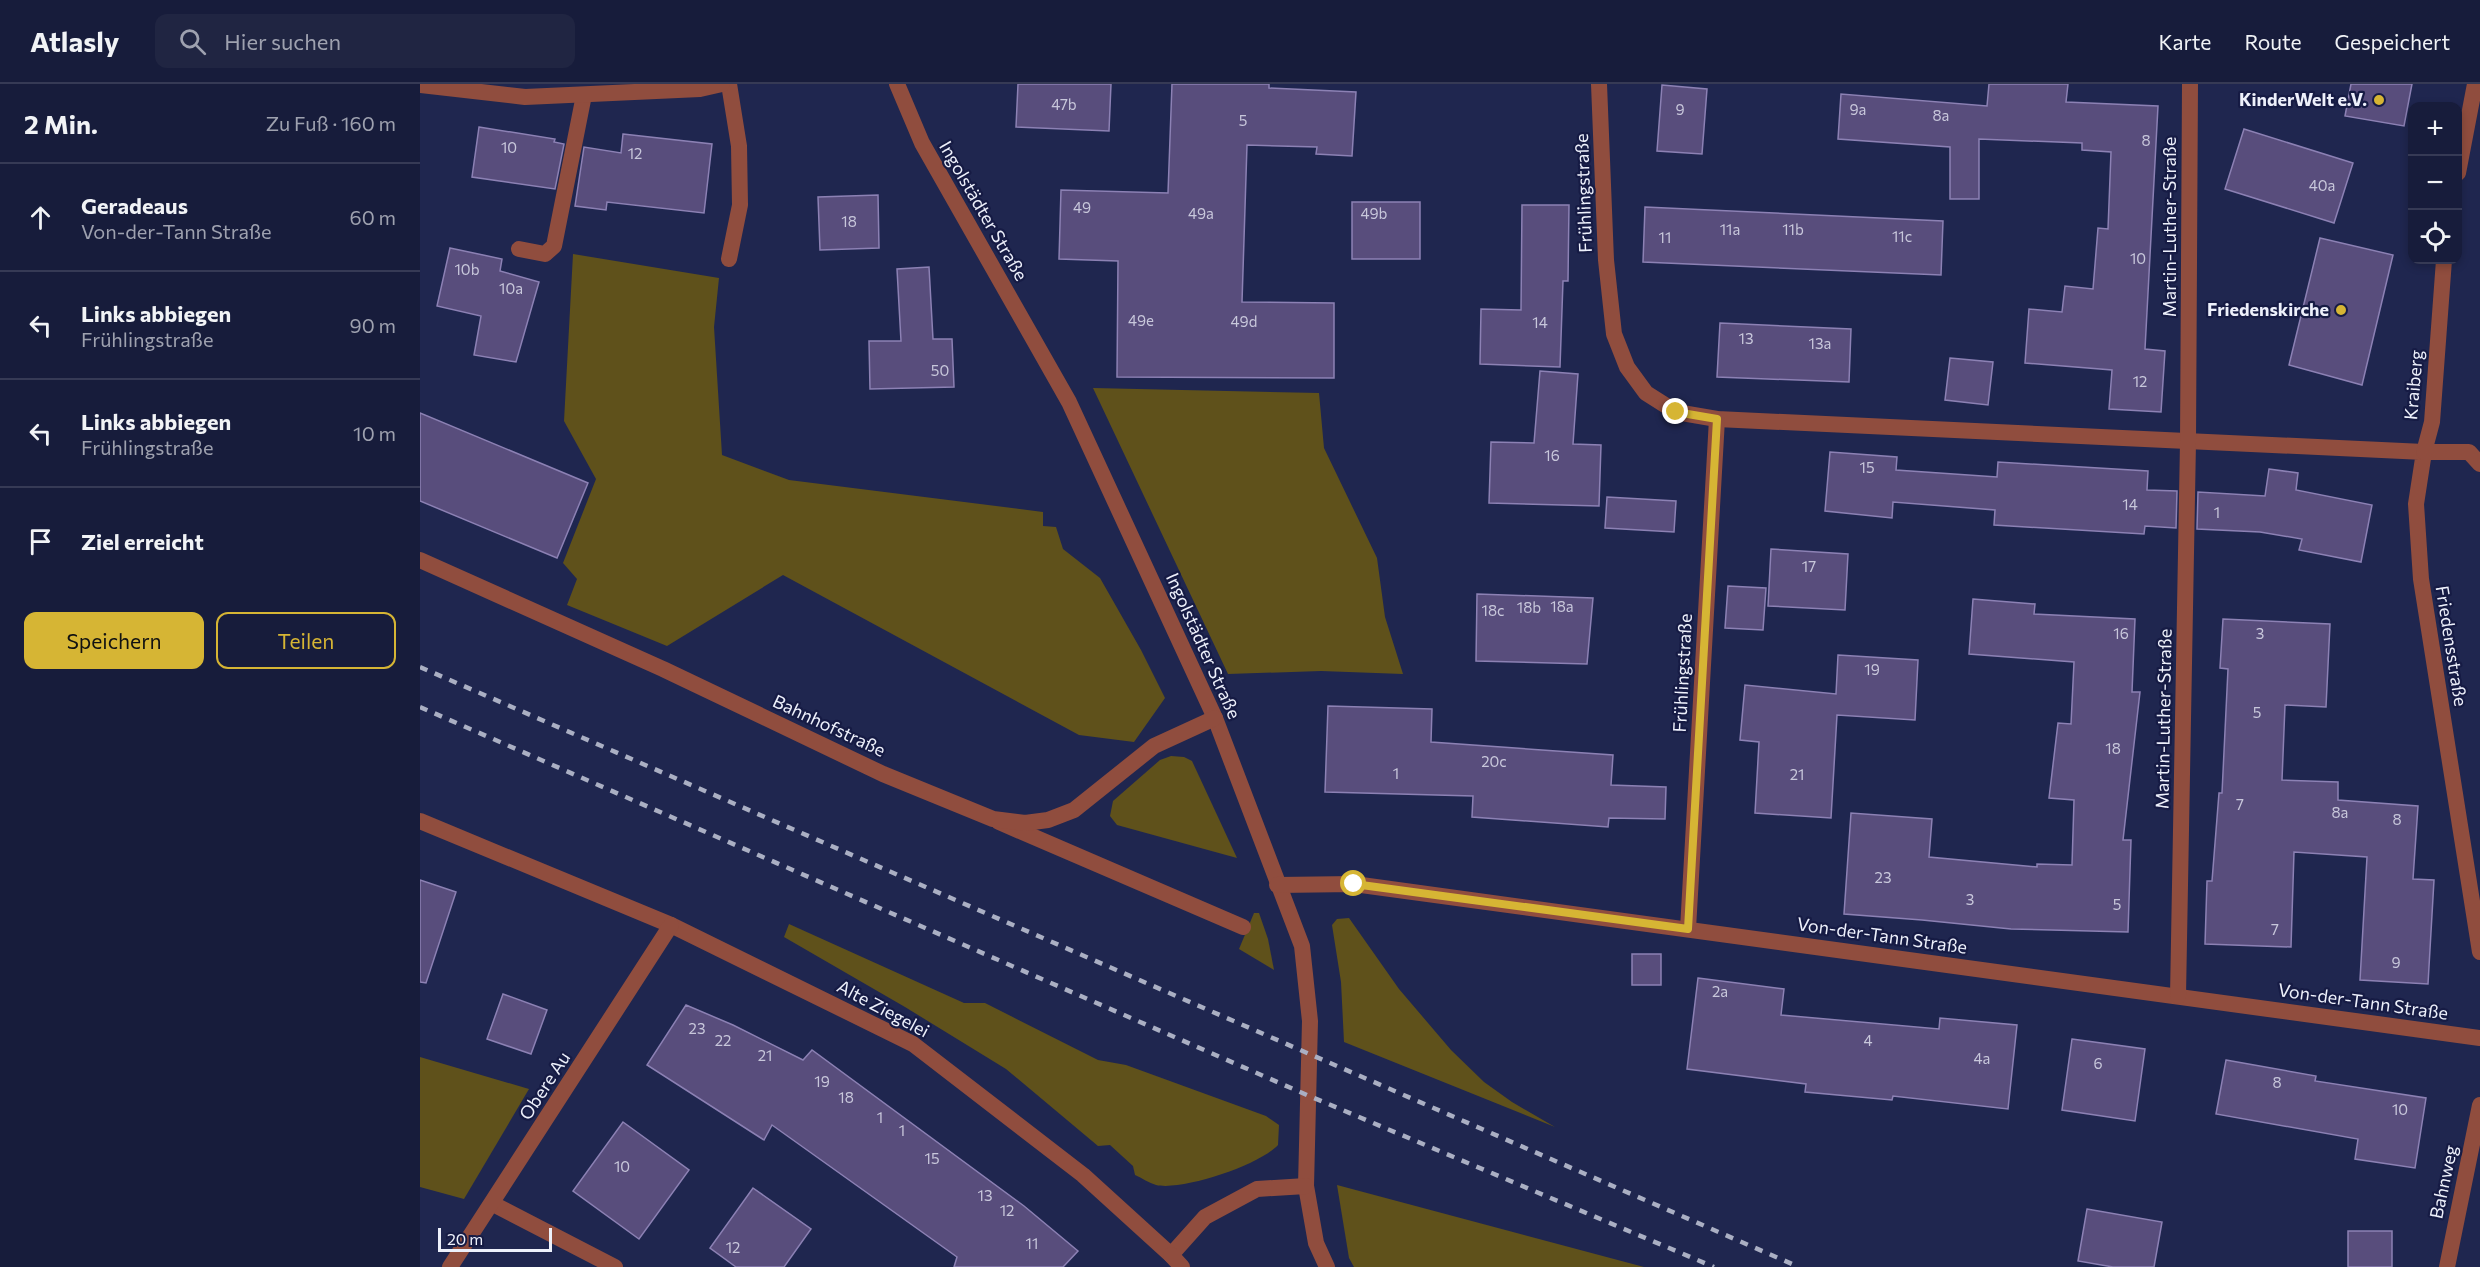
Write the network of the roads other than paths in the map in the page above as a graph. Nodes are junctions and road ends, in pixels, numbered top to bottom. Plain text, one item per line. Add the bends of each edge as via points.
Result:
1 (722, 84) edge
2 (729, 84) edge
3 (897, 84) edge
4 (1599, 84) edge
5 (2190, 84) edge
6 (2475, 84) edge
7 (420, 85) edge
8 (584, 95) junction
9 (2460, 156) edge
10 (519, 249) dead end
11 (729, 259) dead end
12 (2444, 264) edge
13 (1717, 419) junction
14 (2188, 442) junction
15 (2424, 452) junction
16 (2480, 464) edge
17 (420, 560) edge
18 (1215, 718) junction
19 (993, 819) junction
20 (420, 821) edge
21 (1277, 885) junction
22 (672, 925) junction
23 (1243, 927) dead end
24 (1688, 929) junction
25 (2480, 952) edge
26 (2178, 996) junction
27 (2480, 1038) edge
28 (2480, 1105) edge
29 (1306, 1186) junction
30 (493, 1204) junction
31 (1176, 1261) edge
32 (450, 1267) edge
33 (615, 1267) edge
34 (1327, 1267) edge
35 (2447, 1267) edge

1 - 8 street via 700,89
2 - 11 street via 739,146 740,205
3 - 18 street, Ingolstädter Straße via 922,143 1070,402
4 - 13 street, Frühlingstraße via 1606,260 1614,334 1627,367 1646,393 1676,412
5 - 14 street, Martin-Luther-Straße
6 - 9 street
7 - 8 street via 525,98
8 - 10 street via 554,246 545,254
12 - 15 street, Kraiberg via 2432,423
13 - 14 street, Frühlingstraße
13 - 24 street, Frühlingstraße
14 - 15 street
14 - 26 street, Martin-Luther-Straße
15 - 16 street via 2469,452
15 - 25 street, Friedensstraße via 2416,504 2421,579
17 - 19 street, Bahnhofstraße via 663,669 883,774
18 - 19 street, Bahnhofstraße via 1154,746 1074,810 1025,823
18 - 21 street, Ingolstädter Straße
19 - 23 street
20 - 22 street, Alte Ziegelei
21 - 24 street, Von-der-Tann Straße via 1354,884
21 - 29 street, Ingolstädter Straße via 1302,945 1309,1001
22 - 30 street, Obere Au
22 - 31 street, Alte Ziegelei via 913,1044 1083,1175
24 - 26 street, Von-der-Tann Straße
26 - 27 street, Von-der-Tann Straße
28 - 35 street, Bahnweg
29 - 31 street, Alte Ziegelei via 1257,1189 1205,1217
29 - 34 street, Ingolstädter Straße via 1316,1243
30 - 32 street, Obere Au
30 - 33 street

